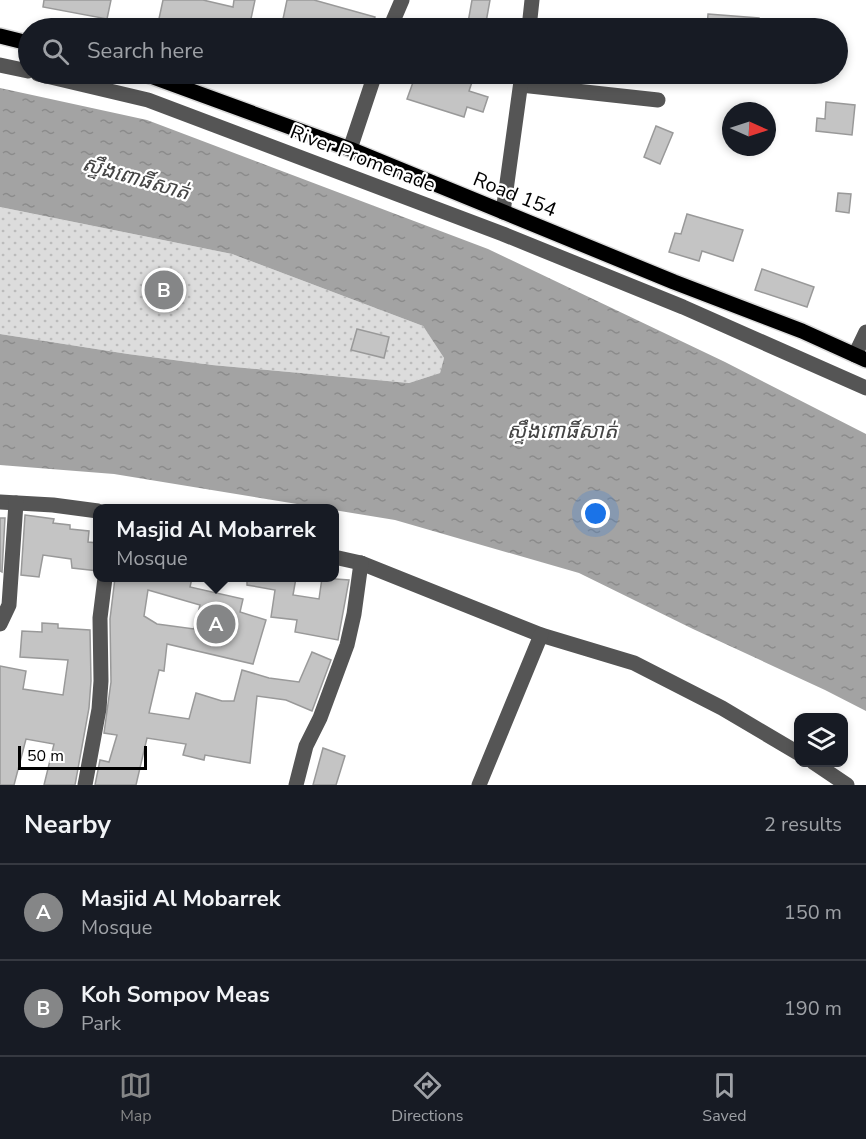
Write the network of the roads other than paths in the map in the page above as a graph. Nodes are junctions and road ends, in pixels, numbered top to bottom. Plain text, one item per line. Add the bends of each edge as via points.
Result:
1 (402, 0) edge
2 (532, 0) edge
3 (394, 18) edge
4 (529, 18) edge
5 (0, 36) edge
6 (18, 40) edge
7 (0, 65) edge
8 (18, 69) edge
9 (80, 84) edge
10 (172, 84) edge
11 (372, 84) edge
12 (521, 84) edge
13 (554, 84) edge
14 (658, 100) dead end
15 (350, 149) junction
16 (503, 212) junction
17 (866, 332) edge
18 (860, 357) edge
19 (866, 388) edge
20 (0, 502) edge
21 (16, 503) junction
22 (93, 510) edge
23 (339, 558) edge
24 (361, 563) junction
25 (104, 582) edge
26 (0, 624) edge
27 (541, 635) junction
28 (794, 751) edge
29 (820, 767) edge
30 (85, 785) edge
31 (296, 785) edge
32 (479, 785) edge
33 (847, 785) edge

1 - 3 street
2 - 4 street
5 - 6 main road
7 - 8 street
9 - 19 street, River Promenade via 148,100 503,234 683,307
10 - 15 main road, Road 154
11 - 15 street
12 - 16 street
13 - 14 street
15 - 16 main road, Road 154
16 - 18 main road, Road 154
17 - 18 street
20 - 21 street
21 - 22 street
21 - 26 street via 9,605
23 - 24 street
24 - 27 street
24 - 31 street via 347,645 306,746
25 - 30 street via 100,618 101,681
27 - 28 street via 634,663
27 - 32 street
29 - 33 street

